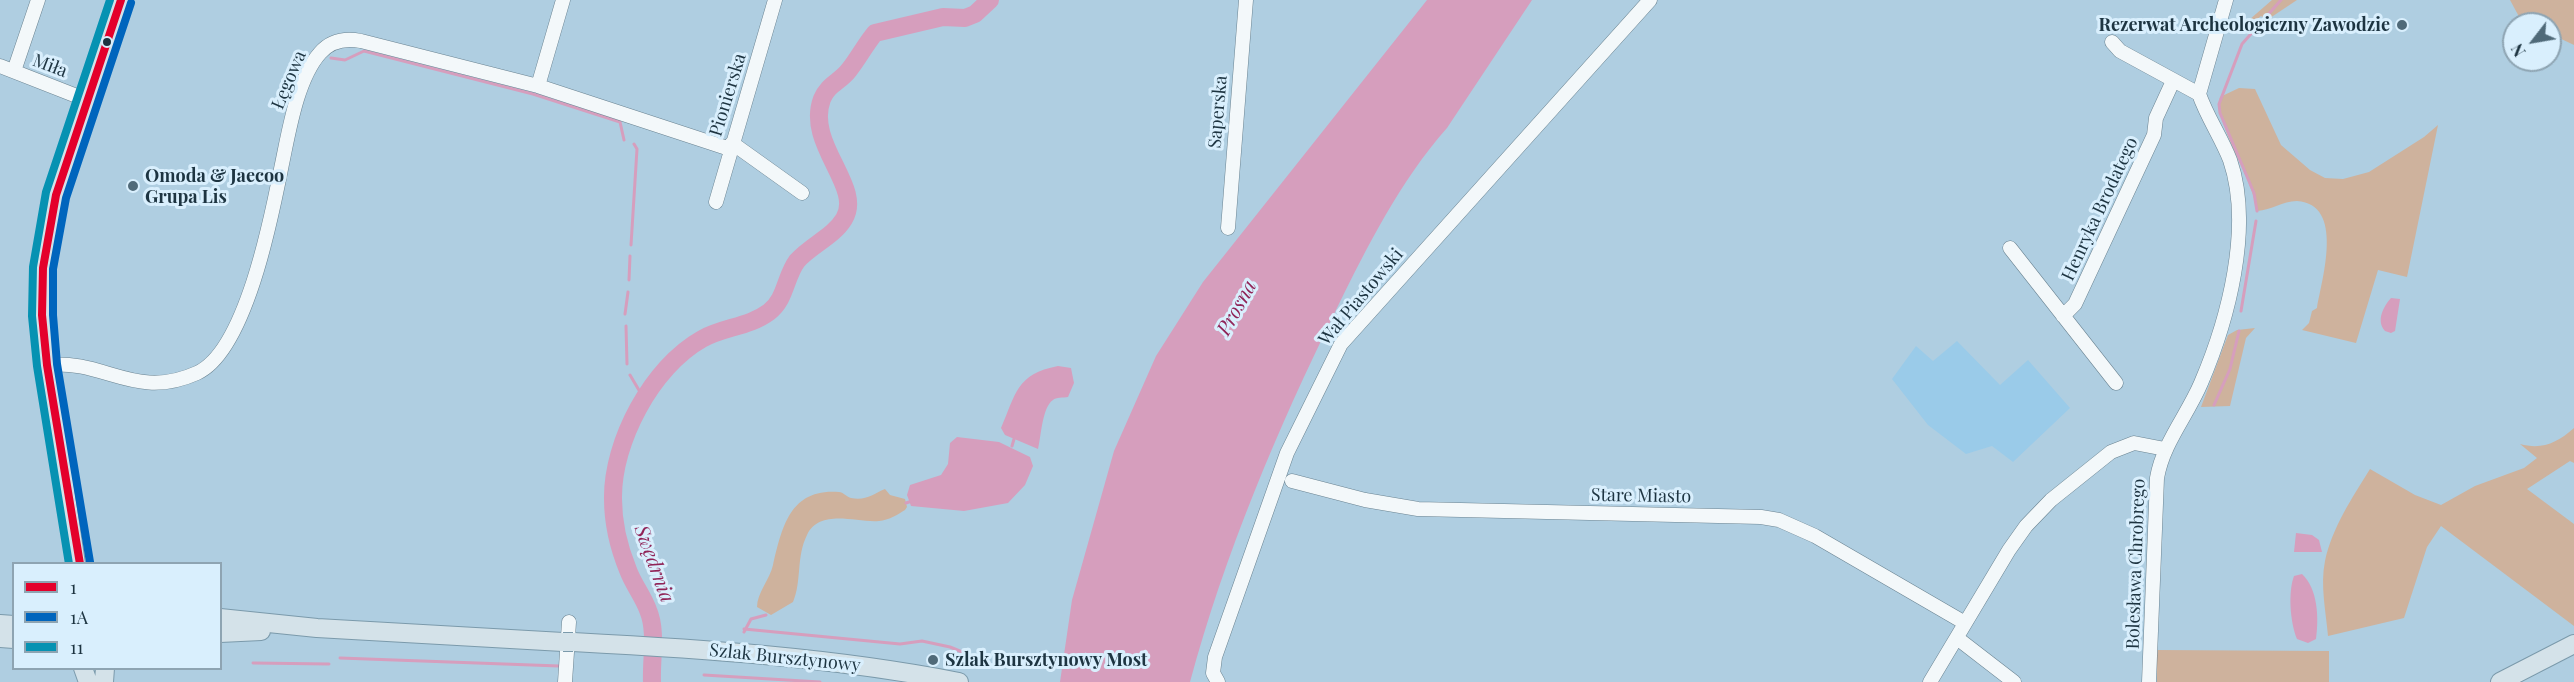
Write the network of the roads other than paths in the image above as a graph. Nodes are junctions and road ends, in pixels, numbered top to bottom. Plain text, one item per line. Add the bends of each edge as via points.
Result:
1 (38, 0) edge
2 (121, 0) edge
3 (563, 0) edge
4 (775, 0) edge
5 (1246, 0) edge
6 (1650, 0) edge
7 (2226, 0) edge
8 (2112, 42) dead end
9 (7, 69) edge
10 (2173, 81) junction
11 (538, 86) junction
12 (2199, 94) junction
13 (87, 100) junction
14 (731, 146) junction
15 (802, 193) dead end
16 (716, 202) dead end
17 (1228, 228) dead end
18 (2010, 248) dead end
19 (2063, 316) junction
20 (47, 365) junction
21 (2116, 383) dead end
22 (2165, 449) junction
23 (1292, 481) dead end
24 (78, 561) edge
25 (222, 618) edge
26 (569, 622) dead end
27 (1965, 623) junction
28 (317, 628) junction
29 (222, 633) edge
30 (1957, 638) junction
31 (2574, 644) edge
32 (565, 682) edge
33 (959, 682) edge
34 (1218, 682) edge
35 (1930, 682) edge
36 (2014, 682) edge
37 (2149, 682) edge
38 (2500, 682) edge

1 - 9 street
2 - 13 main road
3 - 11 street
4 - 14 street, Pionierska
5 - 17 street, Saperska
6 - 34 street, Wał Piastowski via 1341,344 1287,453 1252,546 1213,665
7 - 12 street
8 - 10 street via 2120,51
9 - 13 street, Miła
10 - 12 street
10 - 19 street, Henryka Brodatego via 2156,118 2154,135 2075,304
11 - 14 street, Łęgowa
11 - 20 street, Łęgowa via 361,41 344,39 330,45 313,63 303,87 289,127 266,236 236,326 220,355 197,373 151,384 124,380 79,365
12 - 22 street, Bolesława Chrobrego via 2230,161 2238,189 2238,252 2208,365
13 - 20 main road via 56,195 45,244 41,291
14 - 15 street, Łęgowa
14 - 16 street, Pionierska
18 - 19 street, Henryka Brodatego
19 - 21 street, Henryka Brodatego
20 - 24 main road
22 - 27 street via 2134,443 2111,452 2051,500 2020,534
22 - 37 street, Bolesława Chrobrego via 2157,478
23 - 27 street, Stare Miasto via 1418,509 1779,520 1815,536
25 - 28 main road
26 - 32 street
27 - 30 street
28 - 29 main road
28 - 33 main road, Szlak Bursztynowy via 827,660
30 - 35 street
30 - 36 street
31 - 38 main road

